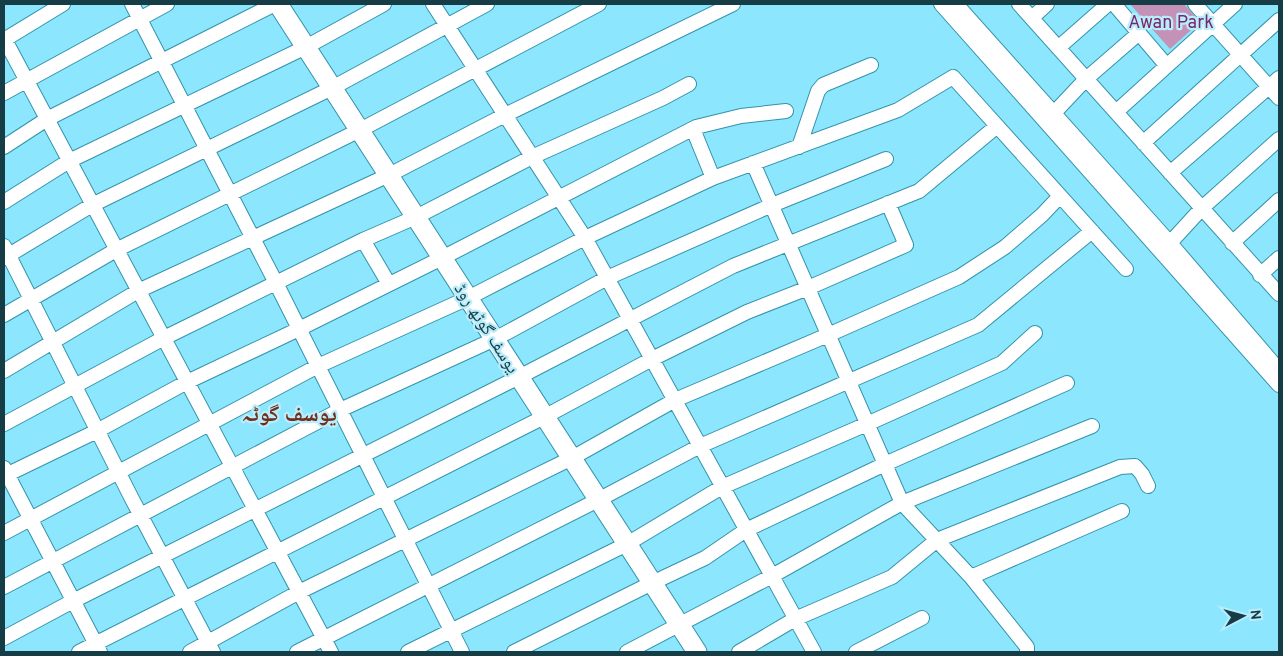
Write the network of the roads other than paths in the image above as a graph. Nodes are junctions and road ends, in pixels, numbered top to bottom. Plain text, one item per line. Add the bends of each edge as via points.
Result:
1 (62, 4) edge
2 (132, 4) edge
3 (167, 4) edge
4 (277, 4) edge
5 (384, 4) edge
6 (433, 4) edge
7 (487, 4) edge
8 (599, 4) edge
9 (733, 4) edge
10 (941, 4) edge
11 (956, 4) edge
12 (1019, 4) edge
13 (1048, 4) edge
14 (1108, 4) edge
15 (1114, 4) edge
16 (1195, 4) edge
17 (1235, 4) edge
18 (140, 18) junction
19 (1032, 18) junction
20 (1279, 20) edge
21 (1213, 24) junction
22 (447, 25) junction
23 (1139, 34) junction
24 (4, 39) edge
25 (306, 47) junction
26 (1058, 48) junction
27 (1241, 55) junction
28 (162, 60) junction
29 (871, 65) dead end
30 (1167, 66) junction
31 (475, 68) junction
32 (1086, 79) junction
33 (26, 80) junction
34 (1274, 82) edge
35 (689, 84) dead end
36 (332, 88) junction
37 (4, 93) edge
38 (1279, 98) edge
39 (185, 105) junction
40 (786, 111) dead end
41 (1116, 112) junction
42 (1054, 113) junction
43 (505, 116) junction
44 (47, 119) junction
45 (997, 126) junction
46 (693, 129) junction
47 (360, 130) junction
48 (1279, 139) edge
49 (1143, 143) junction
50 (799, 146) junction
51 (4, 147) edge
52 (207, 148) junction
53 (532, 157) junction
54 (886, 159) dead end
55 (69, 161) junction
56 (753, 163) junction
57 (1170, 173) junction
58 (389, 175) junction
59 (713, 178) junction
60 (230, 193) junction
61 (1060, 196) junction
62 (559, 198) junction
63 (1279, 200) edge
64 (4, 202) edge
65 (888, 203) junction
66 (92, 205) junction
67 (772, 205) junction
68 (1202, 208) junction
69 (416, 217) junction
70 (1092, 232) junction
71 (253, 237) junction
72 (585, 238) junction
73 (363, 240) junction
74 (1232, 243) junction
75 (788, 244) junction
76 (1170, 244) junction
77 (116, 250) junction
78 (5, 253) edge
79 (442, 258) junction
80 (1279, 258) edge
81 (1126, 269) dead end
82 (1260, 275) junction
83 (607, 278) junction
84 (276, 283) junction
85 (389, 284) junction
86 (808, 288) junction
87 (138, 291) junction
88 (1279, 294) edge
89 (468, 298) junction
90 (32, 299) junction
91 (4, 315) edge
92 (630, 320) junction
93 (299, 329) junction
94 (1035, 333) dead end
95 (828, 335) junction
96 (164, 338) junction
97 (495, 339) junction
98 (53, 342) junction
99 (652, 359) junction
100 (318, 366) junction
101 (1279, 368) edge
102 (4, 371) edge
103 (519, 377) junction
104 (187, 382) junction
105 (849, 382) junction
106 (1067, 383) dead end
107 (1279, 385) edge
108 (75, 386) junction
109 (674, 400) junction
110 (340, 410) junction
111 (544, 417) junction
112 (4, 424) edge
113 (210, 424) junction
114 (867, 424) junction
115 (1092, 426) dead end
116 (97, 430) junction
117 (700, 446) junction
118 (363, 454) junction
119 (572, 458) junction
120 (885, 464) junction
121 (232, 467) junction
122 (5, 473) edge
123 (119, 473) junction
124 (1148, 486) dead end
125 (722, 487) junction
126 (383, 498) junction
127 (598, 500) junction
128 (902, 503) junction
129 (255, 509) junction
130 (1122, 511) dead end
131 (141, 516) junction
132 (31, 520) junction
133 (746, 530) junction
134 (4, 533) edge
135 (404, 540) junction
136 (937, 540) junction
137 (627, 544) junction
138 (277, 551) junction
139 (162, 556) junction
140 (53, 562) junction
141 (772, 576) junction
142 (971, 576) junction
143 (652, 583) junction
144 (428, 586) junction
145 (4, 587) edge
146 (299, 592) junction
147 (184, 598) junction
148 (73, 601) junction
149 (922, 618) dead end
150 (796, 619) junction
151 (679, 626) junction
152 (451, 631) junction
153 (4, 638) edge
154 (324, 638) junction
155 (98, 648) edge
156 (211, 648) edge
157 (79, 652) edge
158 (190, 652) edge
159 (297, 652) edge
160 (331, 652) edge
161 (408, 652) edge
162 (462, 652) edge
163 (514, 652) edge
164 (627, 652) edge
165 (697, 652) edge
166 (739, 652) edge
167 (814, 652) edge
168 (856, 652) edge
169 (1027, 652) edge

1 - 24 street
2 - 18 street
3 - 18 street
4 - 25 street, یوسف گوٹھ روڈ
4 - 28 street
5 - 25 street
6 - 22 street
7 - 22 street
8 - 31 street
9 - 43 street
10 - 107 street
11 - 42 street
12 - 19 street
13 - 19 street
14 - 26 street
15 - 23 street
16 - 21 street
17 - 21 street
18 - 28 street
18 - 33 street
19 - 26 street
20 - 27 street
21 - 27 street
21 - 30 street
22 - 31 street
22 - 36 street
23 - 30 street
23 - 32 street
24 - 33 street
25 - 36 street, یوسف گوٹھ روڈ
25 - 39 street
26 - 32 street
27 - 34 street
27 - 49 street
28 - 39 street
28 - 44 street
29 - 50 street via 823,85
30 - 41 street
31 - 43 street
31 - 47 street
32 - 41 street
32 - 42 street
33 - 37 street
33 - 44 street
34 - 38 street
34 - 57 street
35 - 53 street
36 - 47 street, یوسف گوٹھ روڈ
36 - 52 street
39 - 52 street
39 - 55 street
40 - 46 street via 741,116
41 - 49 street
42 - 76 street
43 - 53 street
43 - 58 street
44 - 51 street
44 - 55 street
45 - 50 street via 953,77 898,110
45 - 61 street
45 - 65 street via 919,191
46 - 59 street
46 - 62 street
47 - 58 street, یوسف گوٹھ روڈ
47 - 60 street
48 - 68 street
49 - 57 street
50 - 56 street
52 - 60 street
52 - 66 street
53 - 62 street
53 - 69 street
54 - 67 street
55 - 64 street
55 - 66 street
56 - 59 street
56 - 67 street
57 - 68 street
58 - 69 street, یوسف گوٹھ روڈ
58 - 71 street
59 - 72 street
60 - 71 street
60 - 77 street
61 - 70 street
61 - 95 street via 1005,247 959,277
62 - 72 street
62 - 79 street
63 - 74 street
65 - 75 street
65 - 86 street via 906,245
66 - 77 street
66 - 78 street
67 - 75 street
67 - 83 street
68 - 74 street
68 - 76 street
69 - 73 street
69 - 79 street, یوسف گوٹھ روڈ
70 - 81 street
70 - 105 street via 978,325
71 - 84 street
71 - 87 street
72 - 83 street
72 - 89 street
73 - 84 street
73 - 85 street
74 - 82 street
75 - 86 street
75 - 92 street via 733,266
76 - 101 street
77 - 87 street
77 - 90 street
78 - 90 street
79 - 85 street
79 - 89 street, یوسف گوٹھ روڈ
80 - 82 street
82 - 88 street
83 - 92 street
83 - 97 street
84 - 93 street
84 - 96 street
85 - 93 street
86 - 95 street
86 - 99 street via 747,312
87 - 96 street
87 - 98 street
89 - 97 street, یوسف گوٹھ روڈ
89 - 100 street
90 - 91 street
90 - 98 street
92 - 99 street
92 - 103 street
93 - 100 street
93 - 104 street
94 - 114 street via 1002,363
95 - 105 street
95 - 109 street
96 - 104 street
96 - 108 street
97 - 103 street, یوسف گوٹھ روڈ
97 - 110 street
98 - 102 street
98 - 108 street
99 - 109 street
99 - 111 street
100 - 110 street
100 - 113 street
103 - 111 street, یوسف گوٹھ روڈ
103 - 118 street
104 - 113 street
104 - 116 street
105 - 114 street
105 - 117 street
106 - 120 street
108 - 112 street
108 - 116 street
109 - 117 street
109 - 119 street
110 - 118 street
110 - 121 street
111 - 119 street, یوسف گوٹھ روڈ
111 - 126 street
113 - 121 street
113 - 123 street
114 - 120 street
114 - 125 street
115 - 128 street
116 - 122 street
116 - 123 street
117 - 125 street
117 - 127 street
118 - 126 street
118 - 129 street
119 - 127 street, یوسف گوٹھ روڈ
119 - 135 street
120 - 128 street
120 - 133 street
121 - 129 street
121 - 131 street
122 - 132 street
123 - 131 street
123 - 132 street
124 - 136 street via 1135,466 1120,467
125 - 133 street
125 - 137 street
126 - 135 street
126 - 138 street
127 - 137 street, یوسف گوٹھ روڈ
127 - 144 street
128 - 136 street
128 - 141 street
129 - 138 street
129 - 139 street
130 - 142 street
131 - 139 street
131 - 140 street
132 - 134 street
132 - 140 street
133 - 141 street
133 - 143 street via 705,558
135 - 144 street
135 - 146 street
136 - 142 street
136 - 150 street via 892,578
137 - 143 street, یوسف گوٹھ روڈ
137 - 152 street
138 - 146 street
138 - 147 street
139 - 147 street
139 - 148 street
140 - 145 street
140 - 148 street
141 - 150 street
141 - 151 street
142 - 169 street via 1027,647
143 - 151 street, یوسف گوٹھ روڈ
143 - 163 street
144 - 152 street
144 - 154 street
146 - 154 street
146 - 156 street
147 - 155 street
147 - 156 street
148 - 153 street
148 - 155 street
149 - 168 street
150 - 166 street
150 - 167 street
151 - 164 street
151 - 165 street, یوسف گوٹھ روڈ
152 - 161 street
152 - 162 street
154 - 159 street
154 - 160 street
155 - 157 street
156 - 158 street

